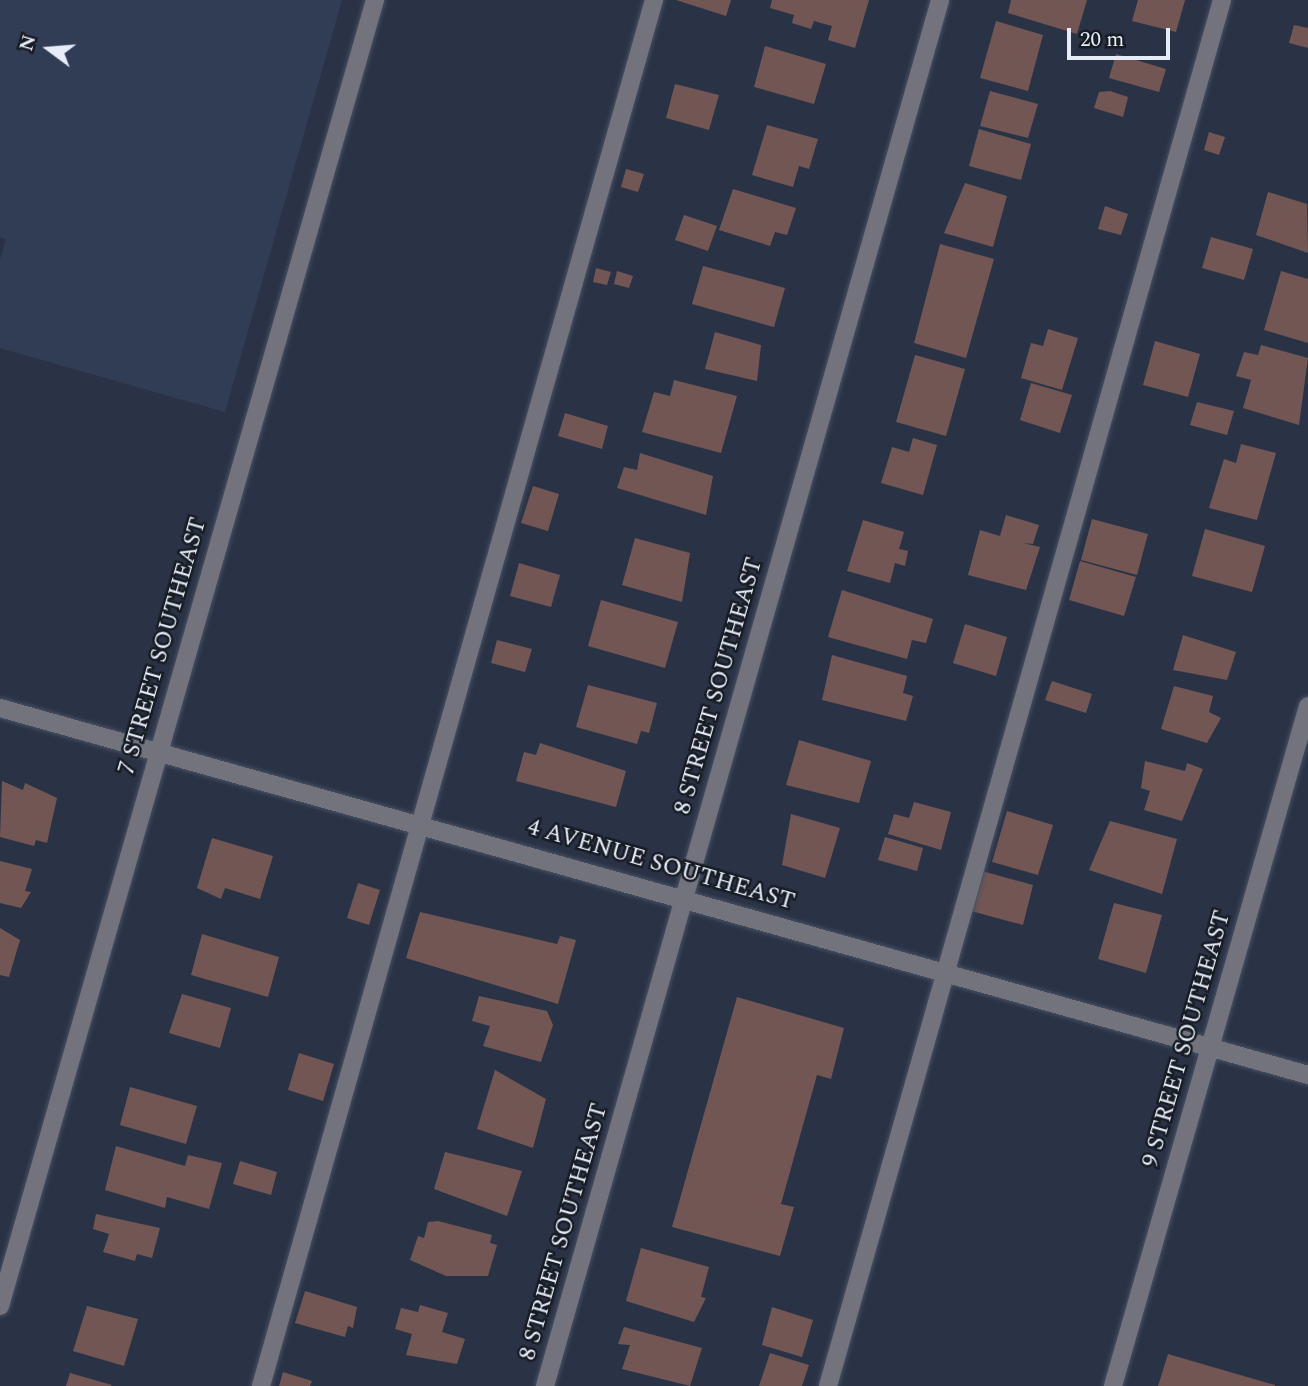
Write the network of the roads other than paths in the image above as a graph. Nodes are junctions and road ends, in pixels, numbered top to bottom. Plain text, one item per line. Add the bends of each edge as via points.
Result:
1 (375, 0) edge
2 (654, 0) edge
3 (940, 0) edge
4 (1222, 0) edge
5 (1308, 706) edge
6 (0, 708) edge
7 (157, 753) junction
8 (419, 824) junction
9 (684, 895) junction
10 (946, 971) junction
11 (1210, 1047) junction
12 (1308, 1075) edge
13 (0, 1306) edge
14 (261, 1386) edge
15 (545, 1386) edge
16 (828, 1386) edge
17 (1113, 1386) edge

1 - 7 street, 7 STREET SOUTHEAST
2 - 8 street
3 - 9 street, 8 STREET SOUTHEAST
4 - 10 street
5 - 11 street, 9 STREET SOUTHEAST
6 - 7 street, 4 AVENUE SOUTHEAST
7 - 8 street, 4 AVENUE SOUTHEAST
7 - 13 street, 7 STREET SOUTHEAST
8 - 9 street, 4 AVENUE SOUTHEAST
8 - 14 street
9 - 10 street, 4 AVENUE SOUTHEAST
9 - 15 street, 8 STREET SOUTHEAST
10 - 11 street, 4 AVENUE SOUTHEAST
10 - 16 street
11 - 12 street, 4 AVENUE SOUTHEAST
11 - 17 street, 9 STREET SOUTHEAST

